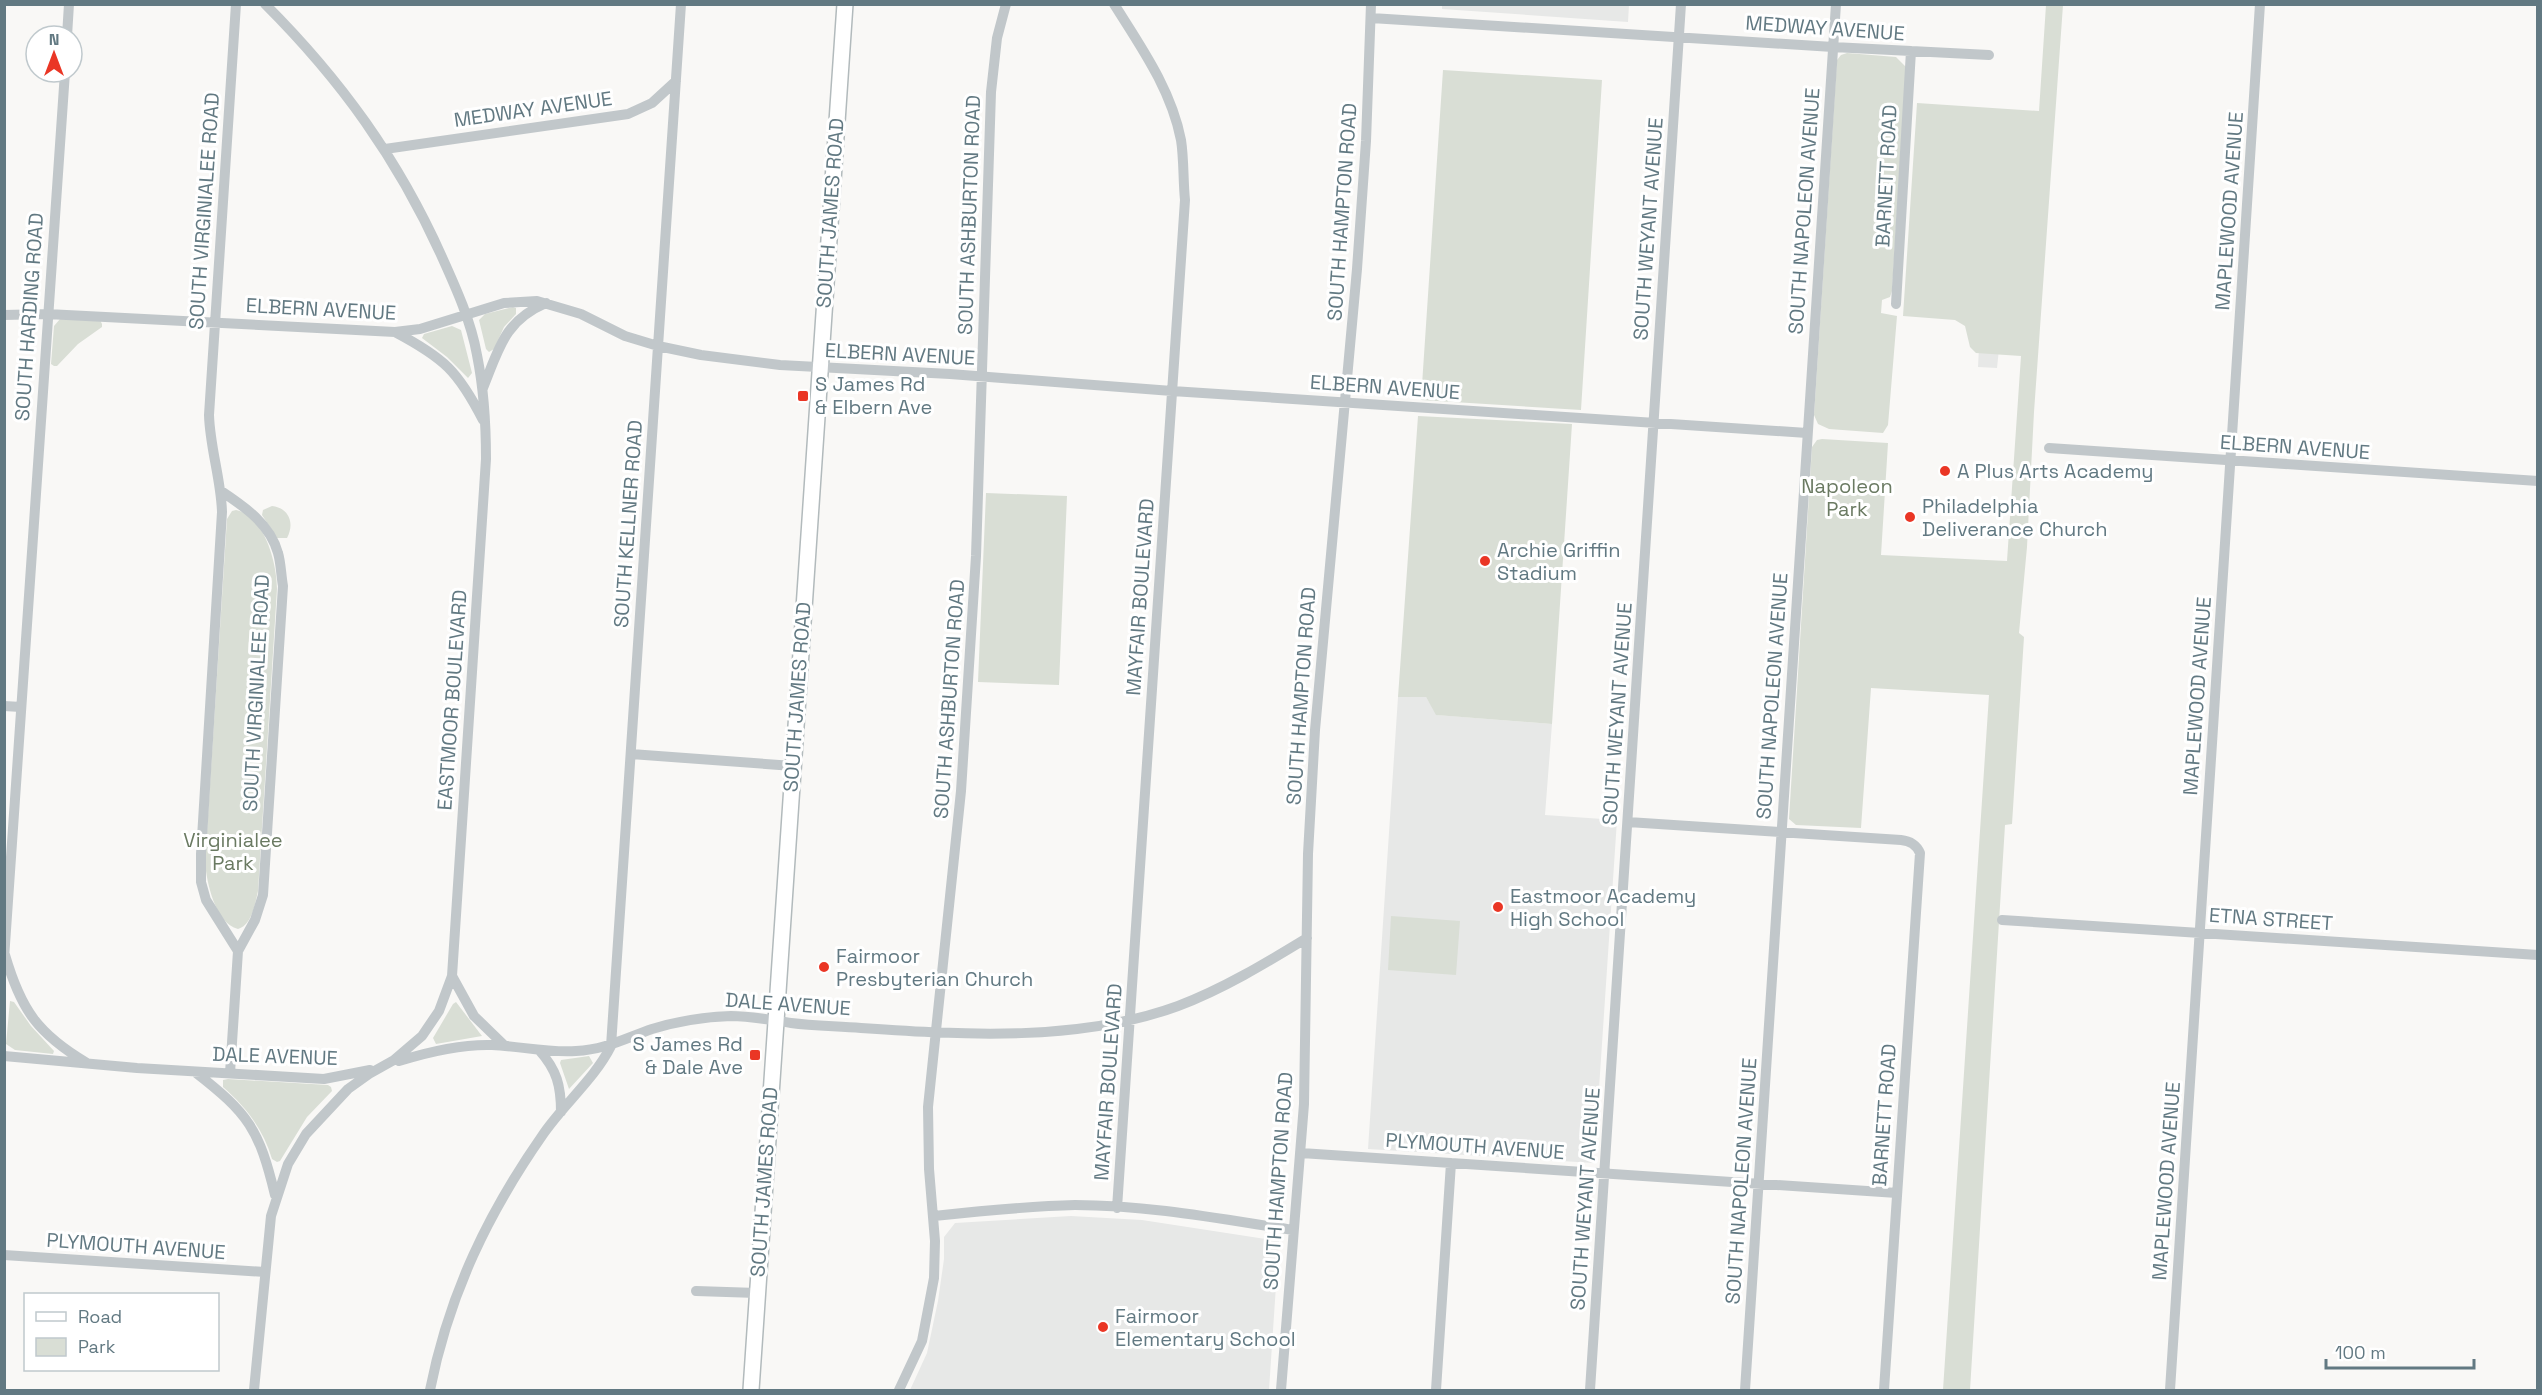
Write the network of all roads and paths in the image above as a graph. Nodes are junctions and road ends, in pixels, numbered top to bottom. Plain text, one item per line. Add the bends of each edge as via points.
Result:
1 (69, 4) edge
2 (236, 4) edge
3 (265, 4) edge
4 (681, 4) edge
5 (845, 4) edge
6 (1005, 4) edge
7 (1114, 4) edge
8 (1371, 4) edge
9 (1681, 4) edge
10 (1836, 4) edge
11 (2260, 4) edge
12 (1371, 18) junction
13 (68, 24) edge
14 (1679, 36) junction
15 (1833, 47) junction
16 (1911, 51) junction
17 (1989, 55) dead end
18 (676, 81) junction
19 (64, 84) edge
20 (386, 149) junction
21 (546, 303) junction
22 (1896, 304) dead end
23 (47, 314) junction
24 (4, 315) edge
25 (467, 315) junction
26 (215, 322) junction
27 (395, 332) junction
28 (658, 346) junction
29 (820, 368) junction
30 (982, 377) junction
31 (483, 388) junction
32 (1172, 391) junction
33 (1345, 402) junction
34 (1654, 423) junction
35 (486, 426) junction
36 (1807, 433) junction
37 (2049, 448) dead end
38 (2231, 460) junction
39 (2538, 481) edge
40 (222, 491) junction
41 (4, 706) edge
42 (21, 707) junction
43 (631, 754) junction
44 (793, 766) junction
45 (1628, 822) junction
46 (1781, 832) junction
47 (2002, 920) dead end
48 (2200, 933) junction
49 (1307, 938) junction
50 (238, 951) junction
51 (2538, 955) edge
52 (5, 957) edge
53 (452, 976) junction
54 (1130, 1019) junction
55 (775, 1020) junction
56 (937, 1031) junction
57 (504, 1046) junction
58 (611, 1046) junction
59 (539, 1050) junction
60 (4, 1056) edge
61 (89, 1064) junction
62 (385, 1065) junction
63 (195, 1071) junction
64 (230, 1073) junction
65 (561, 1112) junction
66 (1301, 1153) junction
67 (1451, 1163) junction
68 (1605, 1173) junction
69 (1758, 1183) junction
70 (1897, 1193) junction
71 (276, 1197) junction
72 (1117, 1208) junction
73 (934, 1216) junction
74 (1293, 1230) junction
75 (4, 1255) edge
76 (265, 1272) junction
77 (696, 1291) dead end
78 (757, 1293) junction
79 (254, 1390) edge
80 (430, 1390) edge
81 (751, 1390) edge
82 (899, 1390) edge
83 (1281, 1390) edge
84 (1436, 1390) edge
85 (1590, 1390) edge
86 (1745, 1390) edge
87 (1884, 1390) edge
88 (2170, 1390) edge

1 - 13 street
2 - 26 street, SOUTH VIRGINIALEE ROAD
3 - 20 street, EASTMOOR BOULEVARD via 341,87
4 - 18 street, SOUTH KELLNER ROAD
5 - 29 main road, SOUTH JAMES ROAD
6 - 30 street, SOUTH ASHBURTON ROAD via 991,93
7 - 32 street, MAYFAIR BOULEVARD via 1163,86 1181,141 1185,200
8 - 12 street, SOUTH HAMPTON ROAD
9 - 14 street, SOUTH WEYANT AVENUE
10 - 15 street, SOUTH NAPOLEON AVENUE
11 - 38 street, MAPLEWOOD AVENUE
12 - 14 street, MEDWAY AVENUE
12 - 33 street, SOUTH HAMPTON ROAD via 1366,141
14 - 15 street, MEDWAY AVENUE
14 - 34 street, SOUTH WEYANT AVENUE
15 - 16 street, MEDWAY AVENUE
15 - 36 street, SOUTH NAPOLEON AVENUE
16 - 17 street, MEDWAY AVENUE
16 - 22 street, BARNETT ROAD
18 - 20 street, MEDWAY AVENUE via 652,103 628,114
18 - 28 street, SOUTH KELLNER ROAD
19 - 23 street, SOUTH HARDING ROAD
20 - 25 street, EASTMOOR BOULEVARD via 420,208
21 - 25 street, ELBERN AVENUE via 504,303
21 - 28 street, ELBERN AVENUE
21 - 31 street via 526,312 512,326
23 - 24 street, ELBERN AVENUE
23 - 26 street, ELBERN AVENUE
23 - 42 street, SOUTH HARDING ROAD
25 - 27 street, ELBERN AVENUE
25 - 31 street, EASTMOOR BOULEVARD
26 - 27 street, ELBERN AVENUE
26 - 40 street, SOUTH VIRGINIALEE ROAD via 210,437
27 - 35 street via 442,359 466,388
28 - 29 street, ELBERN AVENUE via 738,360
28 - 43 street, SOUTH KELLNER ROAD
29 - 30 street, ELBERN AVENUE
29 - 44 main road, SOUTH JAMES ROAD
30 - 32 street, ELBERN AVENUE
30 - 56 street, SOUTH ASHBURTON ROAD via 962,791
31 - 35 street, EASTMOOR BOULEVARD
32 - 33 street, ELBERN AVENUE
32 - 54 street, MAYFAIR BOULEVARD
33 - 34 street, ELBERN AVENUE
33 - 49 street, SOUTH HAMPTON ROAD via 1318,687
34 - 36 street, ELBERN AVENUE
34 - 45 street, SOUTH WEYANT AVENUE
35 - 53 street, EASTMOOR BOULEVARD
36 - 46 street, SOUTH NAPOLEON AVENUE
37 - 38 street, ELBERN AVENUE
38 - 39 street, ELBERN AVENUE
38 - 48 street, MAPLEWOOD AVENUE
40 - 50 street, SOUTH VIRGINIALEE ROAD via 201,873 206,900
40 - 50 street, SOUTH VIRGINIALEE ROAD via 249,509 265,529 278,552 283,586 263,895
41 - 42 street
42 - 52 street, SOUTH HARDING ROAD
43 - 44 street
43 - 58 street, SOUTH KELLNER ROAD
44 - 55 main road, SOUTH JAMES ROAD
45 - 46 street
45 - 68 street, SOUTH WEYANT AVENUE
46 - 69 street, SOUTH NAPOLEON AVENUE
46 - 70 street, BARNETT ROAD via 1901,840 1914,844 1920,853
47 - 48 street, ETNA STREET
48 - 51 street, ETNA STREET
48 - 88 street, MAPLEWOOD AVENUE
49 - 54 street, DALE AVENUE via 1210,993
49 - 66 street, SOUTH HAMPTON ROAD
50 - 64 street, SOUTH VIRGINIALEE ROAD
52 - 61 street, SOUTH HARDING ROAD via 14,988 26,1009 62,1048
53 - 57 street via 474,1016
53 - 62 street, EASTMOOR BOULEVARD via 430,1025 412,1047
54 - 56 street, DALE AVENUE via 1036,1033
54 - 72 street, MAYFAIR BOULEVARD
55 - 56 street, DALE AVENUE
55 - 58 street, DALE AVENUE via 732,1016 683,1020
55 - 78 main road, SOUTH JAMES ROAD
56 - 73 street, SOUTH ASHBURTON ROAD via 928,1107
57 - 59 street, DALE AVENUE
57 - 62 street, DALE AVENUE via 467,1046
58 - 59 street, DALE AVENUE via 578,1052
58 - 65 street
59 - 65 street via 558,1076
60 - 61 street, DALE AVENUE
61 - 63 street, DALE AVENUE
62 - 64 street, DALE AVENUE via 324,1080
62 - 71 street, EASTMOOR BOULEVARD via 348,1089 306,1134 288,1164
63 - 64 street, DALE AVENUE
63 - 71 street via 236,1106 254,1129
65 - 80 street via 520,1170 460,1282 442,1334
66 - 67 street, PLYMOUTH AVENUE
66 - 74 street, SOUTH HAMPTON ROAD
67 - 68 street, PLYMOUTH AVENUE
67 - 84 street
68 - 69 street, PLYMOUTH AVENUE
68 - 85 street, SOUTH WEYANT AVENUE
69 - 70 street, PLYMOUTH AVENUE
69 - 86 street, SOUTH NAPOLEON AVENUE
70 - 87 street, BARNETT ROAD
71 - 76 street, EASTMOOR BOULEVARD
72 - 73 street via 1022,1207
72 - 74 street
73 - 82 street, SOUTH ASHBURTON ROAD via 930,1307 922,1341
74 - 83 street, SOUTH HAMPTON ROAD
75 - 76 street, PLYMOUTH AVENUE
76 - 79 street, EASTMOOR BOULEVARD
77 - 78 street
78 - 81 main road, SOUTH JAMES ROAD

